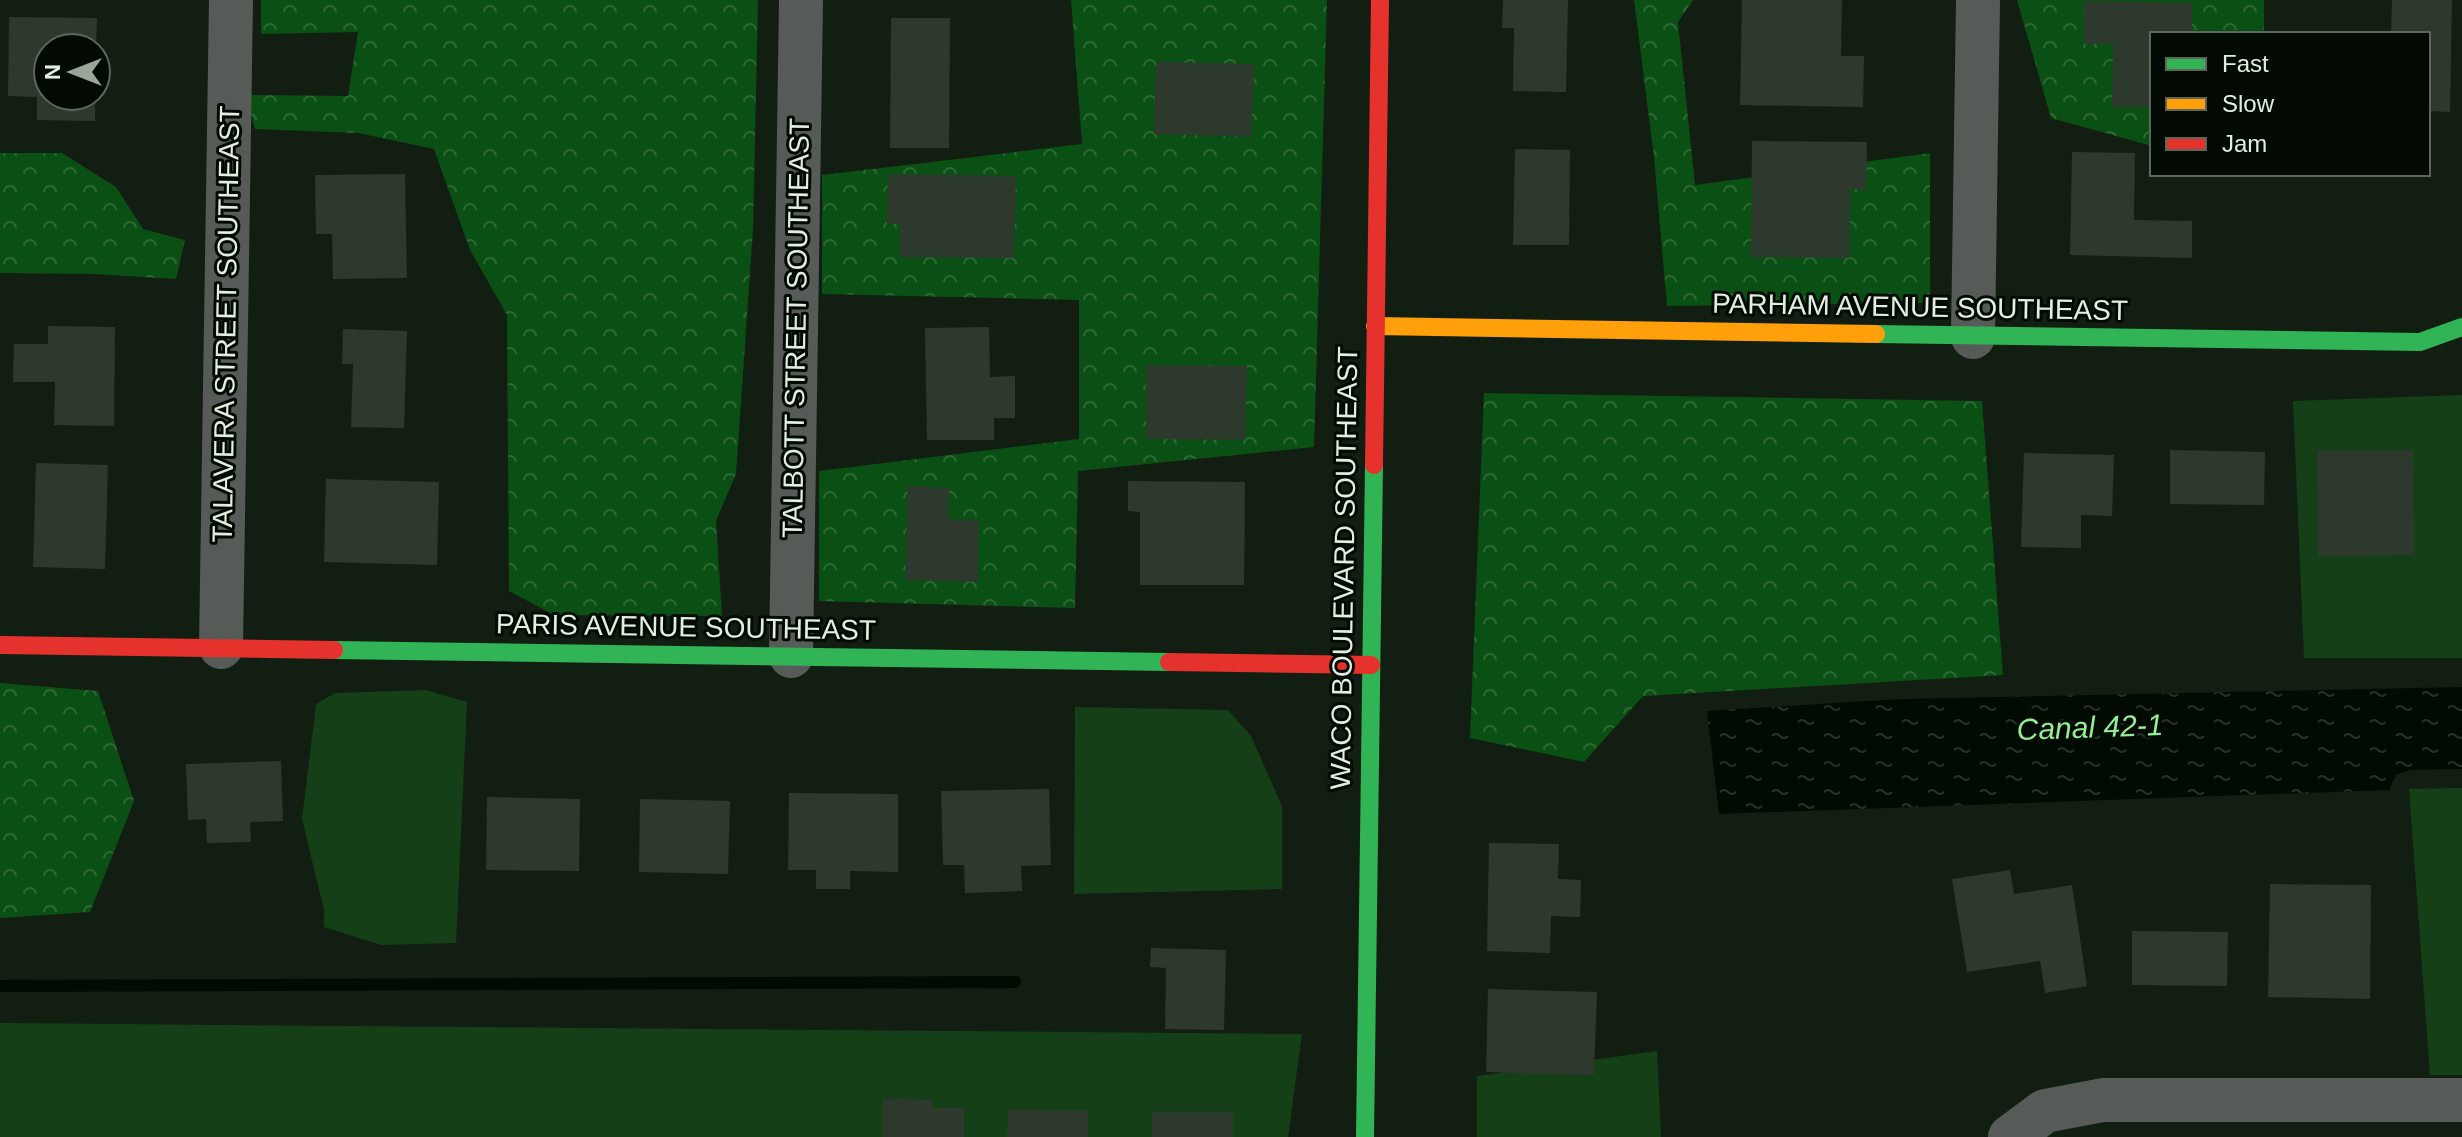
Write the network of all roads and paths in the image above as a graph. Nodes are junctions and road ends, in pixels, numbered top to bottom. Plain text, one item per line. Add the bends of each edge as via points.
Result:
1 (231, 0) edge
2 (801, 0) edge
3 (1380, 0) edge
4 (1978, 0) edge
5 (1375, 326) junction
6 (2462, 327) edge
7 (1973, 337) junction
8 (0, 645) edge
9 (221, 647) junction
10 (791, 656) junction
11 (1371, 665) junction
12 (2462, 1100) edge
13 (2011, 1136) edge
14 (1365, 1137) edge

1 - 9 street, TALAVERA STREET SOUTHEAST
2 - 10 street, TALBOTT STREET SOUTHEAST
3 - 5 street, WACO BOULEVARD SOUTHEAST
4 - 7 street
5 - 7 street, PARHAM AVENUE SOUTHEAST
5 - 11 street, WACO BOULEVARD SOUTHEAST
6 - 7 street, PARHAM AVENUE SOUTHEAST via 2420,342
8 - 9 street, PARIS AVENUE SOUTHEAST
9 - 10 street, PARIS AVENUE SOUTHEAST
10 - 11 street, PARIS AVENUE SOUTHEAST
11 - 14 street, WACO BOULEVARD SOUTHEAST
12 - 13 street via 2103,1100 2045,1111

